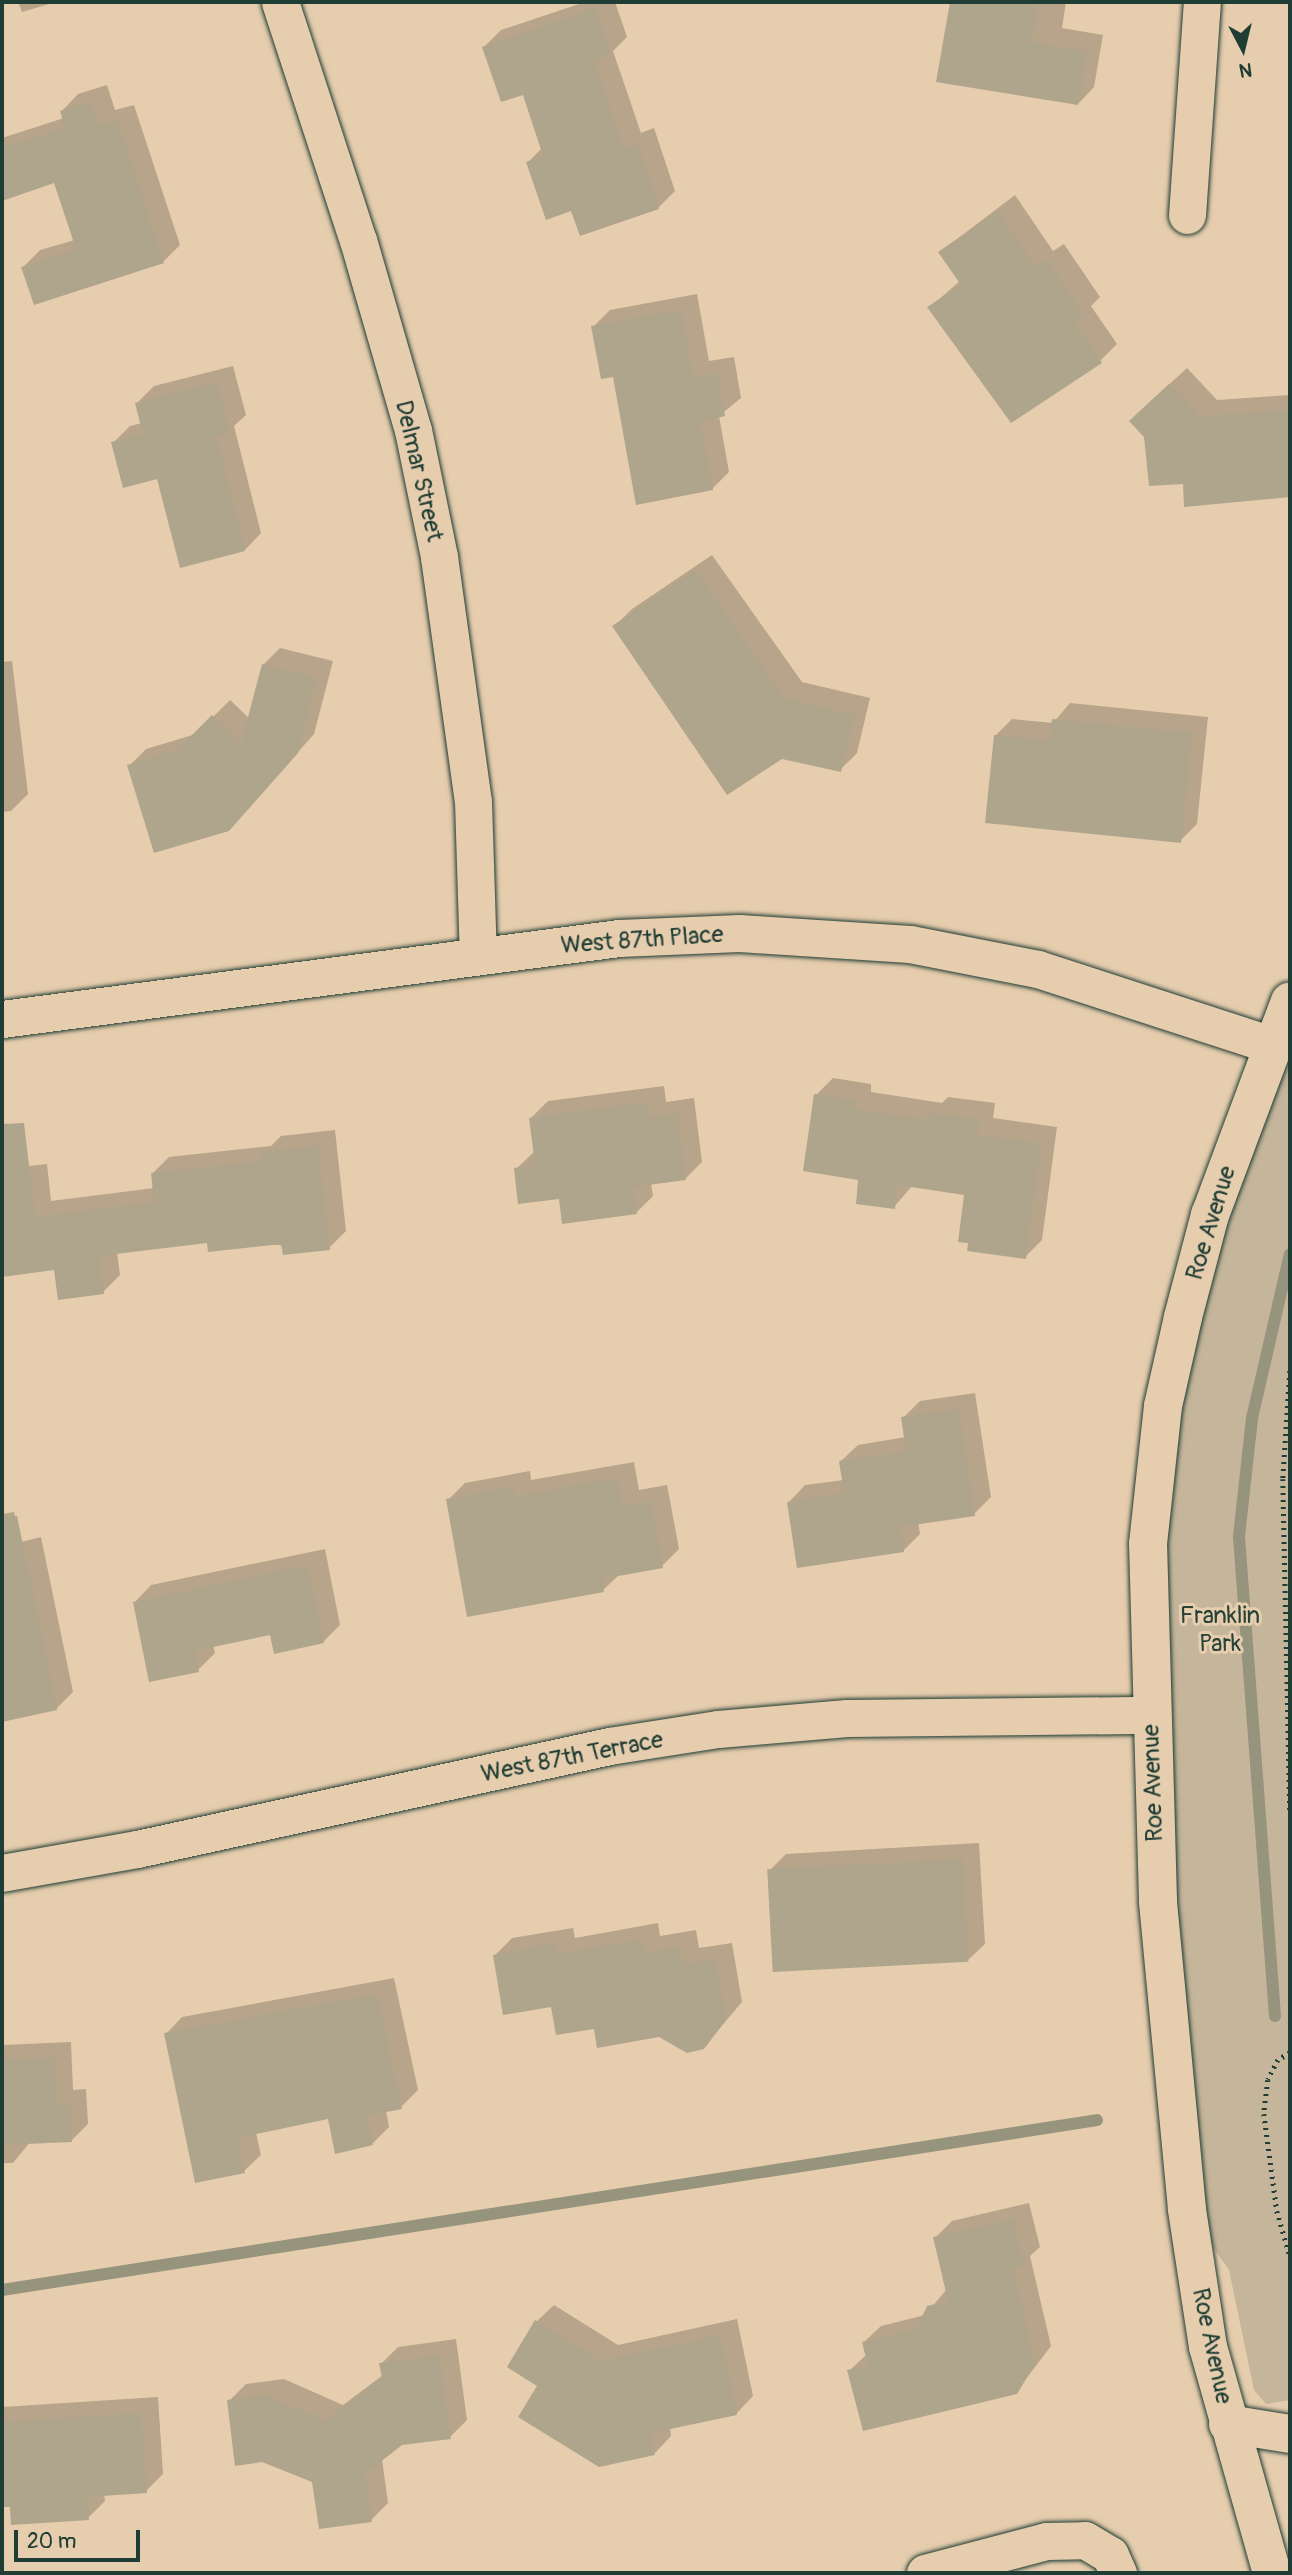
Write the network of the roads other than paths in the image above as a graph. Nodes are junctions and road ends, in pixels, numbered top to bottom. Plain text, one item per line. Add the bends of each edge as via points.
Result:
1 (280, 2) edge
2 (1202, 2) edge
3 (1187, 215) dead end
4 (478, 956) junction
5 (1290, 1001) edge
6 (2, 1018) edge
7 (1272, 1045) junction
8 (1150, 1715) junction
9 (2, 1873) edge
10 (1228, 2424) junction
11 (1290, 2434) edge
12 (926, 2573) edge
13 (1118, 2573) edge
14 (1272, 2573) edge

1 - 4 street, Delmar Street via 358,240 413,430 439,557 473,801
2 - 3 street
4 - 6 street, West 87th Place
4 - 7 street, West 87th Place via 619,938 726,934 910,944 1038,969
5 - 7 main road, Roe Avenue
7 - 8 main road, Roe Avenue via 1210,1215 1163,1406 1148,1544
8 - 9 street, West 87th Terrace via 847,1718 718,1730 609,1746 137,1849
8 - 10 main road, Roe Avenue via 1158,1900 1187,2210 1208,2347
10 - 11 main road
10 - 14 main road, Roe Avenue
12 - 13 street via 1046,2541 1085,2540 1110,2555

